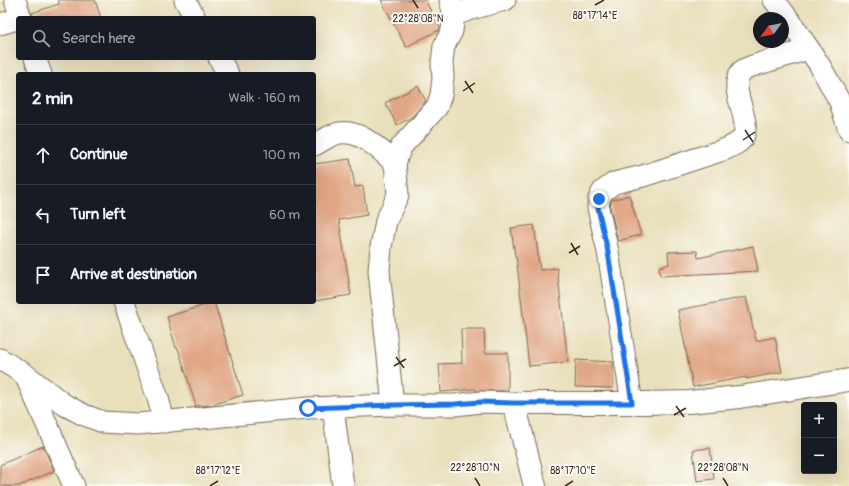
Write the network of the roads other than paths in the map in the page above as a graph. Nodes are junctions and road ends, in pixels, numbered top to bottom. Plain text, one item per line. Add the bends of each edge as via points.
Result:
1 (15, 0) edge
2 (185, 0) edge
3 (505, 0) edge
4 (774, 0) edge
5 (452, 8) edge
6 (20, 16) edge
7 (194, 16) edge
8 (16, 20) edge
9 (0, 24) edge
10 (809, 49) junction
11 (37, 60) edge
12 (220, 60) edge
13 (40, 72) edge
14 (227, 72) edge
15 (849, 130) edge
16 (316, 144) edge
17 (395, 163) junction
18 (125, 304) edge
19 (0, 359) edge
20 (26, 375) junction
21 (849, 380) edge
22 (514, 403) junction
23 (632, 403) junction
24 (393, 405) junction
25 (333, 407) junction
26 (164, 422) junction
27 (74, 486) edge
28 (343, 486) edge
29 (535, 486) edge

1 - 6 street
2 - 7 street
3 - 5 street via 471,9
4 - 10 street
5 - 17 street via 452,31 444,46 443,78 437,107 401,147
8 - 9 street
10 - 15 street via 840,102
10 - 23 street via 742,71 737,88 746,126 738,142 718,152 614,183 603,191 599,199 598,208 608,252
11 - 13 street
12 - 14 street
16 - 17 street via 334,134 347,132 360,136 376,146
17 - 24 street via 398,195 386,221 379,271
18 - 26 street
19 - 20 street
20 - 26 street via 65,405 103,422
20 - 27 street
21 - 23 street via 690,402
22 - 23 street
22 - 24 street
22 - 29 street
24 - 25 street
25 - 26 street
25 - 28 street

